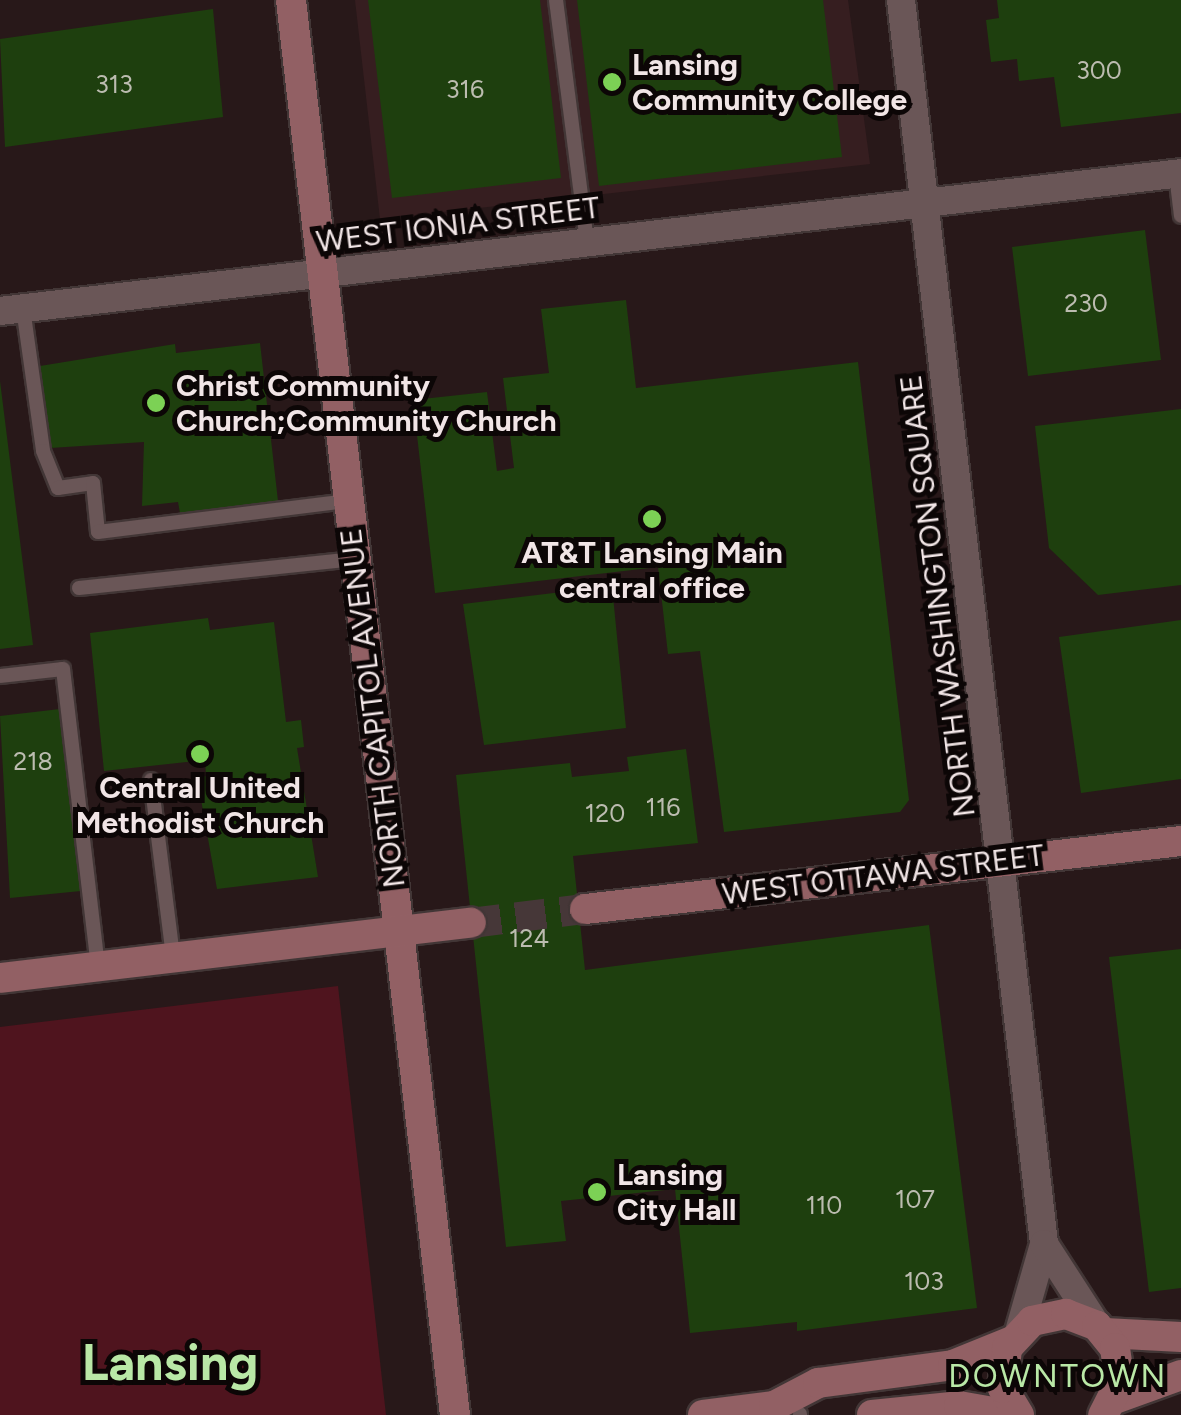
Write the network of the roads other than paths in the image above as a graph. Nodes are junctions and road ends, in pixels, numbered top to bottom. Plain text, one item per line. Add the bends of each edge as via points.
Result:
1 (292, 0) edge
2 (556, 0) edge
3 (901, 0) edge
4 (1179, 174) edge
5 (923, 202) junction
6 (1181, 216) edge
7 (586, 242) junction
8 (325, 273) junction
9 (12, 309) edge
10 (348, 502) junction
11 (354, 559) junction
12 (79, 588) dead end
13 (0, 676) edge
14 (150, 780) dead end
15 (1181, 841) edge
16 (1002, 861) junction
17 (585, 909) tunnel mouth
18 (472, 923) tunnel mouth
19 (399, 931) junction
20 (173, 957) junction
21 (98, 966) junction
22 (0, 978) edge
23 (1044, 1244) junction
24 (1101, 1330) junction
25 (1015, 1336) junction
26 (1181, 1337) edge
27 (1181, 1375) edge
28 (1109, 1407) edge
29 (794, 1413) edge
30 (456, 1415) edge
31 (703, 1415) edge
32 (872, 1415) edge
33 (1010, 1415) edge
34 (1019, 1415) edge

1 - 8 street, NORTH CAPITOL AVENUE
2 - 7 lane
3 - 5 street, NORTH WASHINGTON SQUARE
4 - 5 street, WEST IONIA STREET
4 - 6 lane
5 - 7 street, WEST IONIA STREET
5 - 16 street, NORTH WASHINGTON SQUARE
7 - 8 street, WEST IONIA STREET
8 - 9 street, WEST IONIA STREET
8 - 10 street, NORTH CAPITOL AVENUE
9 - 10 lane via 43,451 58,488 93,484 98,532
10 - 11 street, NORTH CAPITOL AVENUE
11 - 12 lane
11 - 19 street, NORTH CAPITOL AVENUE
13 - 21 lane via 64,669
14 - 20 lane
15 - 16 street, WEST OTTAWA STREET
16 - 17 street, WEST OTTAWA STREET
16 - 23 street, NORTH WASHINGTON SQUARE
18 - 19 street
19 - 20 street
19 - 30 street, NORTH CAPITOL AVENUE
20 - 21 street
21 - 22 street
23 - 24 street
23 - 25 street
24 - 25 street via 1066,1314
24 - 26 street
24 - 28 street via 1120,1364
25 - 29 street via 953,1365 818,1382
25 - 34 street via 1002,1378
27 - 28 street
29 - 31 street
32 - 33 street via 959,1406

